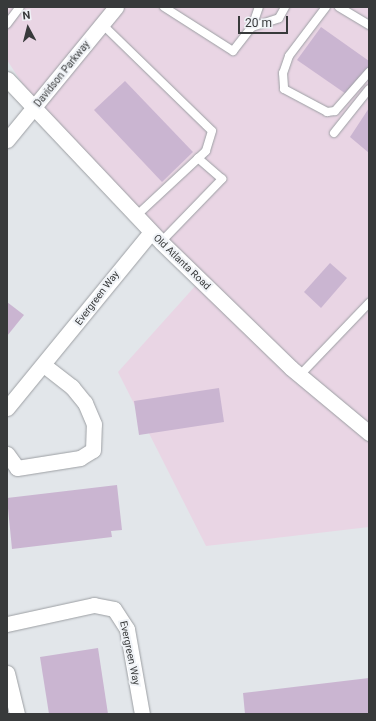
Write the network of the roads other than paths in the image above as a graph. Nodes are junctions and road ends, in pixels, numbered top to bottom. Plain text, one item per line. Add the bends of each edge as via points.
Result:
1 (20, 7) edge
2 (116, 7) edge
3 (164, 7) edge
4 (259, 7) edge
5 (285, 7) edge
6 (326, 7) edge
7 (339, 7) edge
8 (7, 24) edge
9 (102, 24) junction
10 (369, 25) edge
11 (252, 27) junction
12 (369, 72) edge
13 (7, 79) edge
14 (369, 89) edge
15 (34, 110) junction
16 (334, 133) dead end
17 (7, 140) edge
18 (198, 158) junction
19 (136, 216) junction
20 (156, 237) junction
21 (369, 303) edge
22 (45, 366) junction
23 (300, 375) junction
24 (7, 408) edge
25 (369, 434) edge
26 (7, 454) edge
27 (7, 624) edge
28 (7, 673) edge
29 (16, 714) edge
30 (142, 714) edge

1 - 8 lane
2 - 9 street, Davidson Parkway
3 - 11 lane via 233,51
4 - 11 lane
5 - 11 lane via 279,18
6 - 12 lane via 289,56 283,73 284,89 327,112 335,111
7 - 10 lane
9 - 15 street, Davidson Parkway
9 - 18 lane via 212,131 206,150
13 - 15 street, Old Atlanta Road
14 - 16 lane
15 - 17 street, Davidson Parkway
15 - 19 street, Old Atlanta Road
18 - 19 lane
18 - 20 lane via 222,179
19 - 20 street, Old Atlanta Road
20 - 22 street, Evergreen Way via 111,278
20 - 23 street, Old Atlanta Road
21 - 23 lane
22 - 24 street, Evergreen Way
22 - 26 street via 72,387 85,403 94,424 93,450 80,458 17,468
23 - 25 street, Old Atlanta Road
27 - 30 street, Evergreen Way via 94,605 114,609 126,629
28 - 29 street

